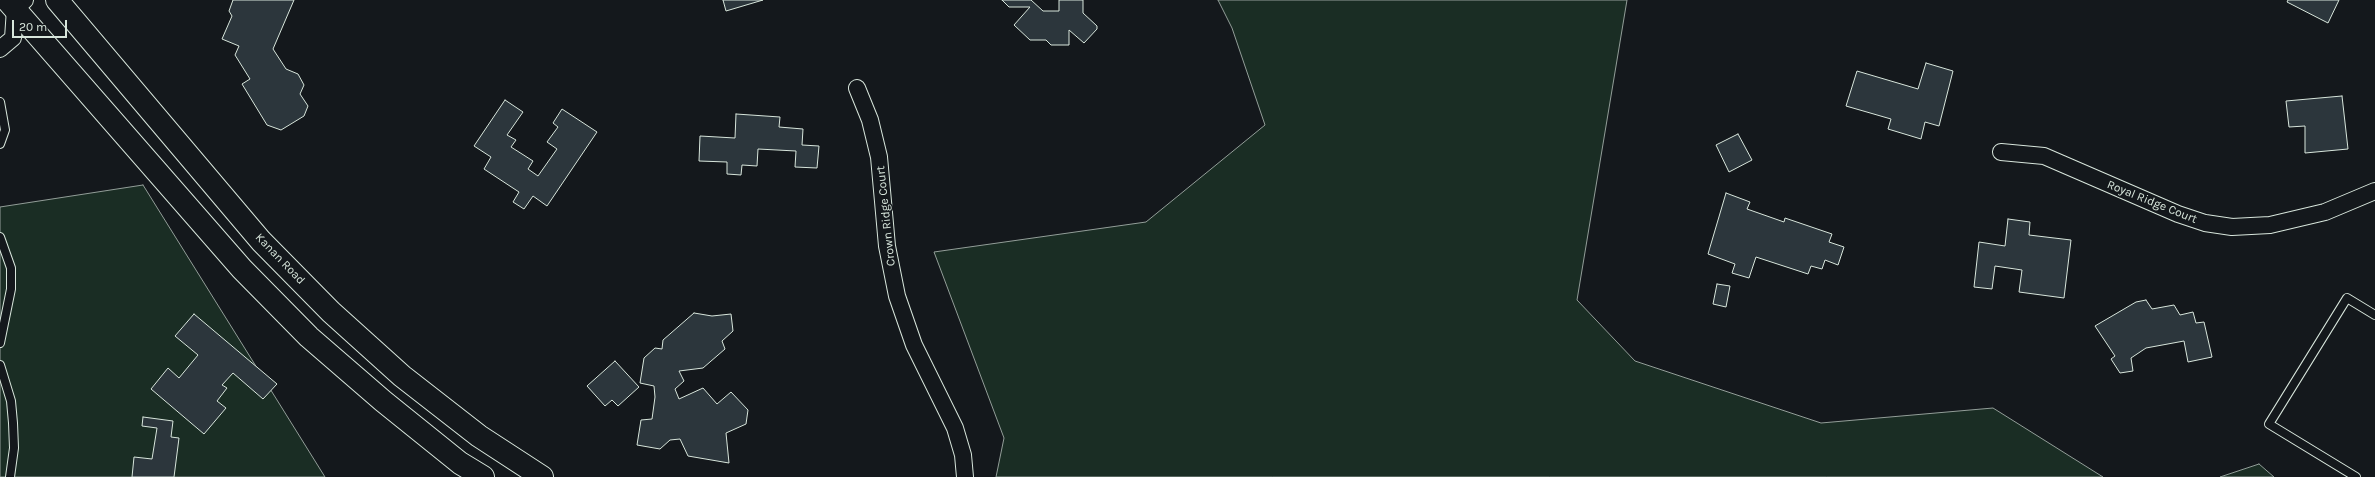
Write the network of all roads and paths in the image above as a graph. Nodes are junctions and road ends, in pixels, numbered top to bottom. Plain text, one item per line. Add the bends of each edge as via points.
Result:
1 (57, 0) edge
2 (12, 4) edge
3 (0, 49) edge
4 (857, 88) dead end
5 (0, 102) edge
6 (0, 144) edge
7 (2001, 152) dead end
8 (2375, 191) edge
9 (0, 237) edge
10 (2375, 315) edge
11 (0, 343) edge
12 (0, 366) edge
13 (10, 477) edge
14 (483, 477) edge
15 (542, 477) edge
16 (965, 477) edge
17 (2356, 477) edge

1 - 15 main road, Kanan Road via 261,241 331,312 414,386 479,436
2 - 3 street via 13,38
2 - 14 main road via 242,269 309,337 460,463
4 - 16 street, Crown Ridge Court via 870,120 879,157 887,246 897,296 914,344 955,428 963,455
5 - 6 lane via 5,130
7 - 8 street, Royal Ridge Court via 2044,156 2178,214 2205,223 2232,227 2270,225 2325,212
9 - 11 lane via 11,268 11,289
10 - 17 lane via 2347,298 2269,424
12 - 13 lane via 13,423 14,448

